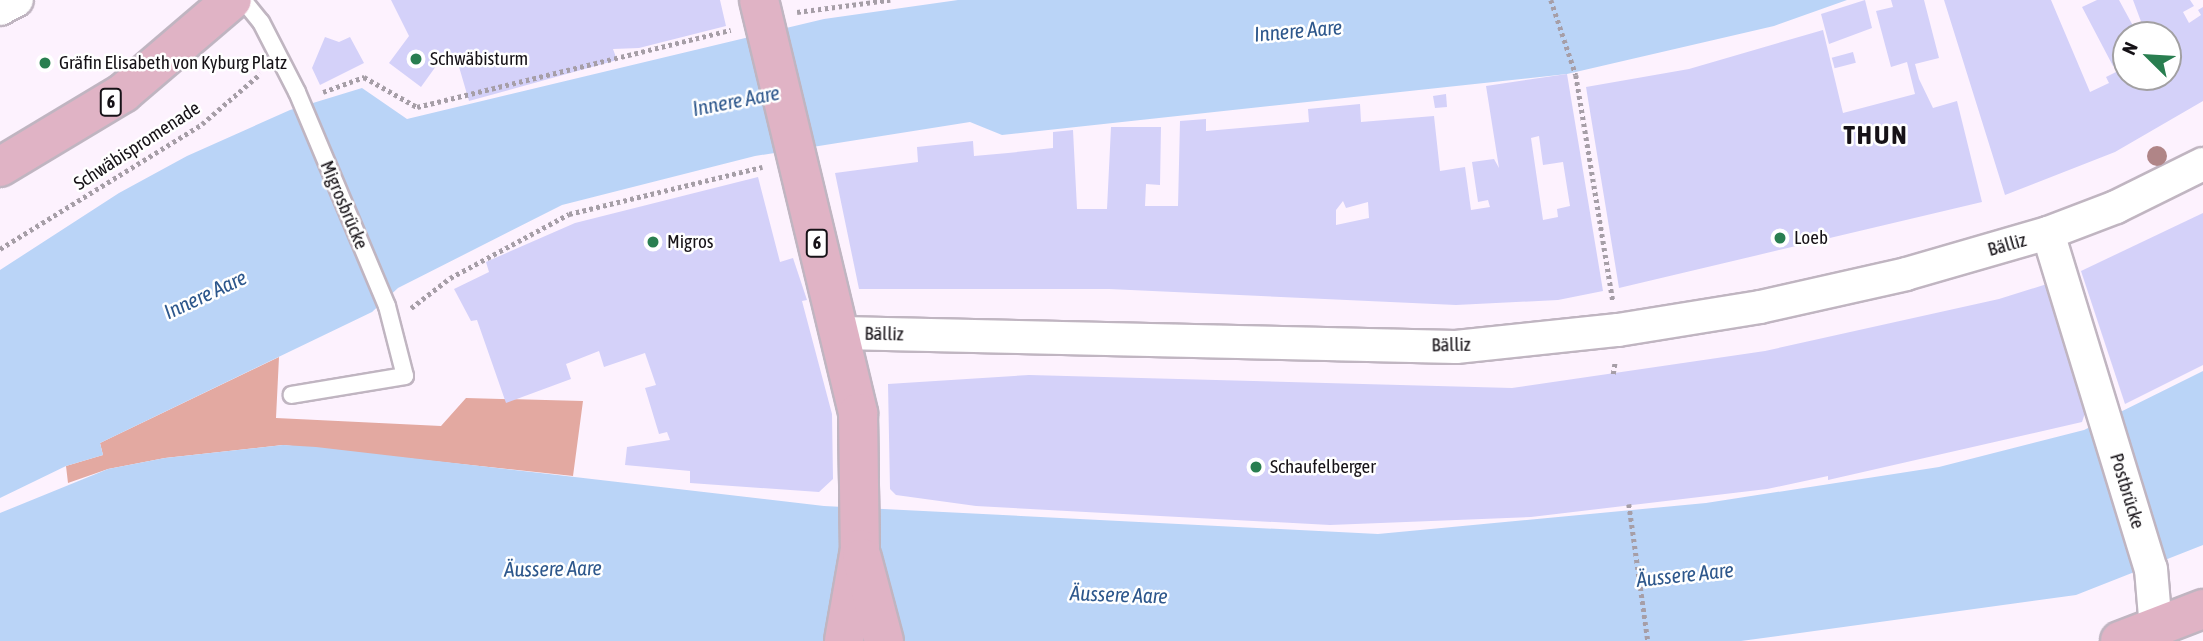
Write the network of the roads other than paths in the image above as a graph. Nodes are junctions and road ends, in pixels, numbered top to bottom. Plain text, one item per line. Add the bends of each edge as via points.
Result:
1 (17, 0) edge
2 (243, 0) edge
3 (214, 6) edge
4 (0, 9) edge
5 (763, 16) edge
6 (2203, 164) edge
7 (0, 167) edge
8 (2048, 233) junction
9 (842, 333) junction
10 (292, 395) dead end
11 (2104, 412) joint
12 (860, 550) junction
13 (2203, 609) edge
14 (2156, 629) junction
15 (844, 641) edge
16 (884, 641) edge
17 (2120, 641) edge

1 - 4 street
2 - 10 lane, Migrosbrücke via 281,57 299,98 387,306 405,376
3 - 7 main road, 6 via 109,103
5 - 9 main road, Bälliz / 6
6 - 8 street, Bälliz via 2116,207
8 - 9 street, Bälliz via 1906,274 1760,307 1618,330 1456,347
8 - 11 street, Bälliz
9 - 12 main road, Bälliz / 6 via 860,427
11 - 14 street, Postbrücke via 2151,569
12 - 15 main road, 6
12 - 16 main road, 6
13 - 14 main road
14 - 17 main road

